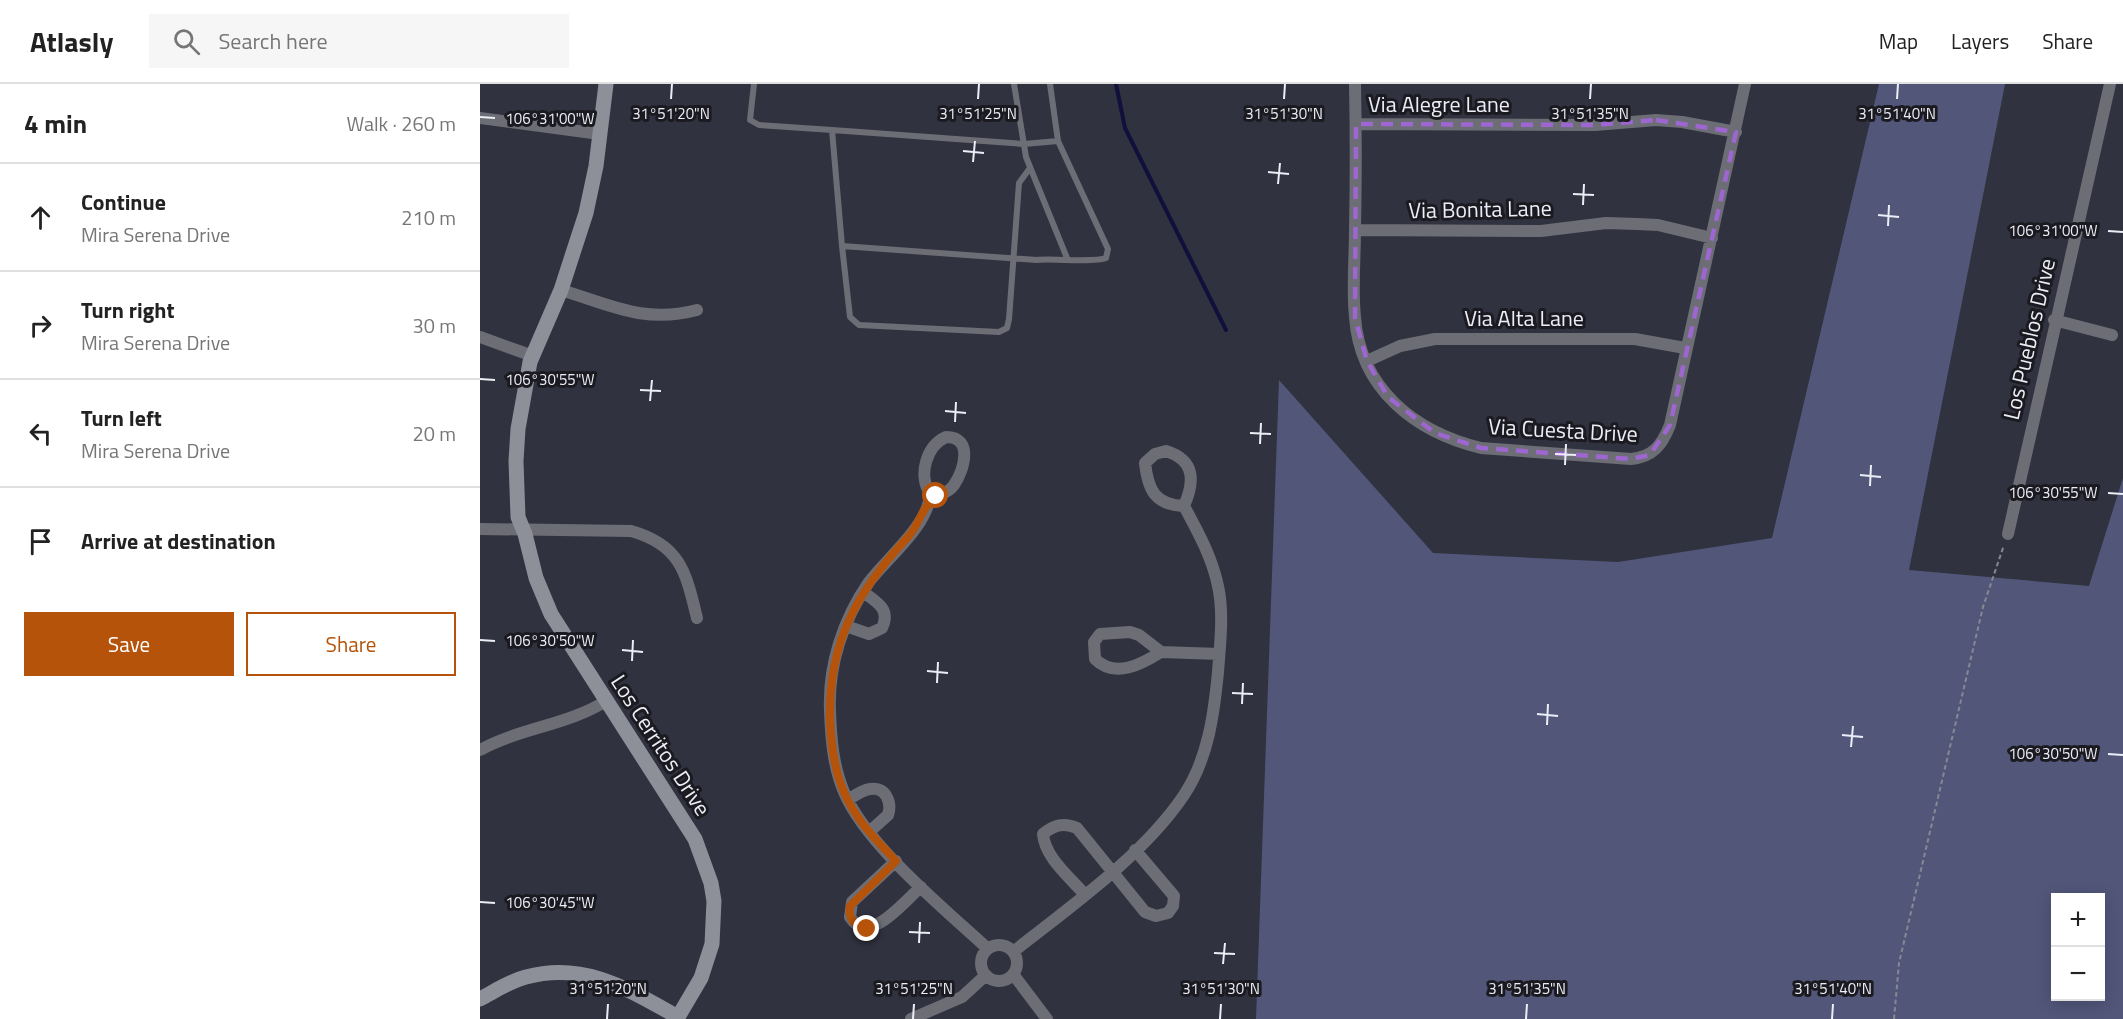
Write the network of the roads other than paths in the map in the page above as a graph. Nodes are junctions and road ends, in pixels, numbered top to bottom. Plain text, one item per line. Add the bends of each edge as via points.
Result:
1 (606, 84) edge
2 (754, 84) edge
3 (1014, 84) edge
4 (1050, 84) edge
5 (1355, 84) edge
6 (1745, 84) edge
7 (2110, 84) edge
8 (480, 118) edge
9 (1356, 124) junction
10 (832, 130) junction
11 (1736, 132) junction
12 (600, 134) junction
13 (1058, 141) junction
14 (1024, 144) junction
15 (1030, 168) junction
16 (1355, 230) junction
17 (1712, 238) junction
18 (842, 246) junction
19 (1013, 258) junction
20 (1067, 258) junction
21 (561, 290) junction
22 (697, 310) dead end
23 (2054, 320) junction
24 (2112, 335) dead end
25 (480, 337) edge
26 (1685, 348) junction
27 (533, 356) junction
28 (1367, 361) junction
29 (930, 500) junction
30 (1184, 506) junction
31 (480, 529) edge
32 (522, 530) junction
33 (2008, 534) road end
34 (862, 592) junction
35 (697, 618) dead end
36 (846, 626) junction
37 (1161, 652) junction
38 (1219, 654) junction
39 (606, 701) junction
40 (480, 750) edge
41 (848, 800) junction
42 (869, 832) junction
43 (1135, 850) junction
44 (896, 861) junction
45 (1112, 871) junction
46 (921, 887) junction
47 (1085, 895) junction
48 (988, 949) junction
49 (1013, 952) junction
50 (1013, 974) junction
51 (986, 975) junction
52 (480, 999) edge
53 (680, 1018) edge
54 (911, 1019) edge
55 (1047, 1019) edge

1 - 12 street, Los Cerritos Drive
2 - 10 lane via 750,120 759,125
3 - 14 lane
4 - 13 lane
5 - 9 street, Via Cuesta Drive
6 - 11 street, Via Cuesta Drive
7 - 23 street, Los Pueblos Drive
8 - 12 street
9 - 11 street, Via Alegre Lane via 1595,125 1656,120
9 - 16 street, Via Cuesta Drive
10 - 14 lane
10 - 18 lane
11 - 17 street, Via Cuesta Drive
12 - 21 street, Los Cerritos Drive via 586,213
13 - 14 lane
13 - 20 lane via 1108,249 1106,258 1100,261
14 - 15 lane
15 - 19 lane via 1019,183
15 - 20 lane
16 - 17 street, Via Bonita Lane via 1541,231 1637,224
16 - 28 street, Via Cuesta Drive via 1355,318
17 - 26 street, Via Cuesta Drive
18 - 19 lane
18 - 19 lane via 850,317 859,325 999,332 1007,328 1009,319
19 - 20 lane
21 - 22 street via 648,316
21 - 27 street, Los Cerritos Drive
23 - 24 street
23 - 33 street, Los Pueblos Drive
25 - 27 street
26 - 28 street, Via Alta Lane via 1635,339 1435,339 1400,346
26 - 28 street, Via Cuesta Drive via 1665,437 1650,454 1631,459 1481,448 1457,442 1402,411 1376,380
27 - 32 street, Los Cerritos Drive via 522,396 516,461
29 - 29 street via 922,474 939,440 956,438 966,453 954,484
29 - 34 street via 911,534
30 - 30 street via 1192,489 1190,471 1177,454 1155,454 1145,463 1155,497 1169,506
30 - 38 street via 1206,548 1218,586
31 - 32 street
32 - 35 street via 631,531 657,541 682,564
32 - 39 street, Los Cerritos Drive via 551,614
34 - 36 street
34 - 36 street via 885,610 882,628 869,634
36 - 41 street via 834,661 830,702 833,752
37 - 37 street via 1132,668 1100,664 1092,648 1100,634 1130,632
37 - 38 street
38 - 43 street via 1214,720 1202,757 1185,793
39 - 40 street
39 - 53 street, Los Cerritos Drive via 695,839 711,883 712,944 701,978
41 - 42 street
41 - 42 street via 877,789 890,801 888,815
42 - 44 street
43 - 45 street
43 - 45 street via 1174,896 1168,914 1156,916 1145,912
44 - 46 street
44 - 46 street via 852,902 850,917 854,924 860,928 874,927
45 - 47 street
45 - 47 street via 1077,828 1068,824 1052,827 1043,834 1048,853
46 - 48 street
47 - 49 street
48 - 49 street via 1003,945
48 - 51 street via 981,963
49 - 50 street via 1017,964
50 - 51 street via 996,981
50 - 55 street
51 - 54 street via 962,997
52 - 53 street via 527,976 577,974 616,983

